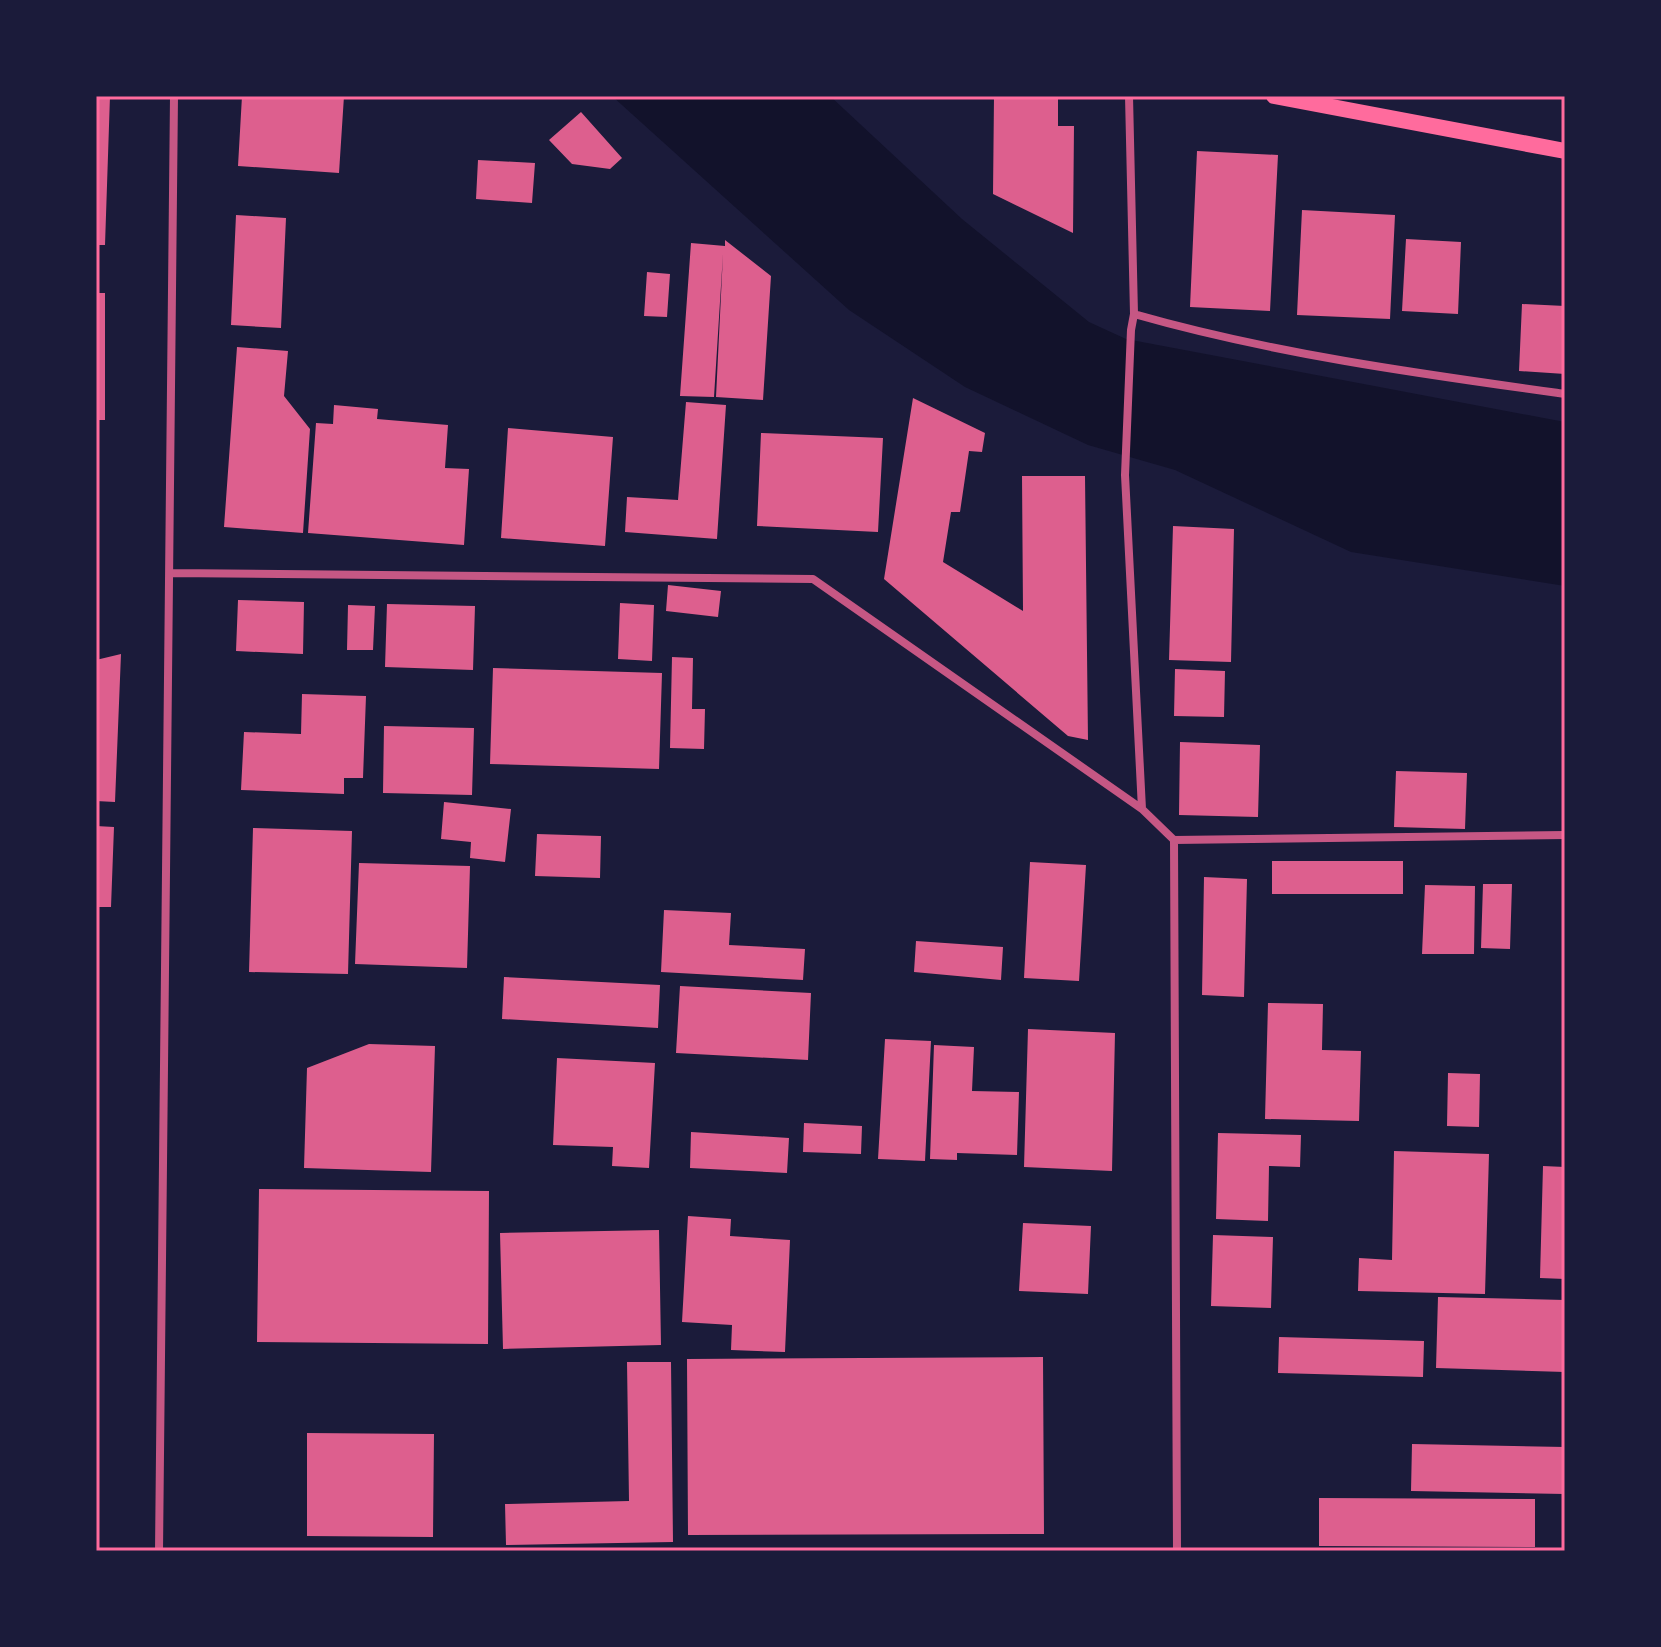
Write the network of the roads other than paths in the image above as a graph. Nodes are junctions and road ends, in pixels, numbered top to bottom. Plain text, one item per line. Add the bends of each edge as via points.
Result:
1 (174, 96) edge
2 (1129, 96) edge
3 (1274, 96) edge
4 (1565, 151) edge
5 (1134, 314) junction
6 (1565, 394) edge
7 (170, 573) junction
8 (1142, 809) junction
9 (1565, 835) edge
10 (1174, 840) junction
11 (159, 1551) edge
12 (1177, 1551) edge

1 - 7 street
2 - 5 street
3 - 4 main road
5 - 6 street via 1202,333
5 - 8 street via 1125,475
7 - 8 street via 813,579
7 - 11 street
8 - 10 street
9 - 10 street
10 - 12 street

